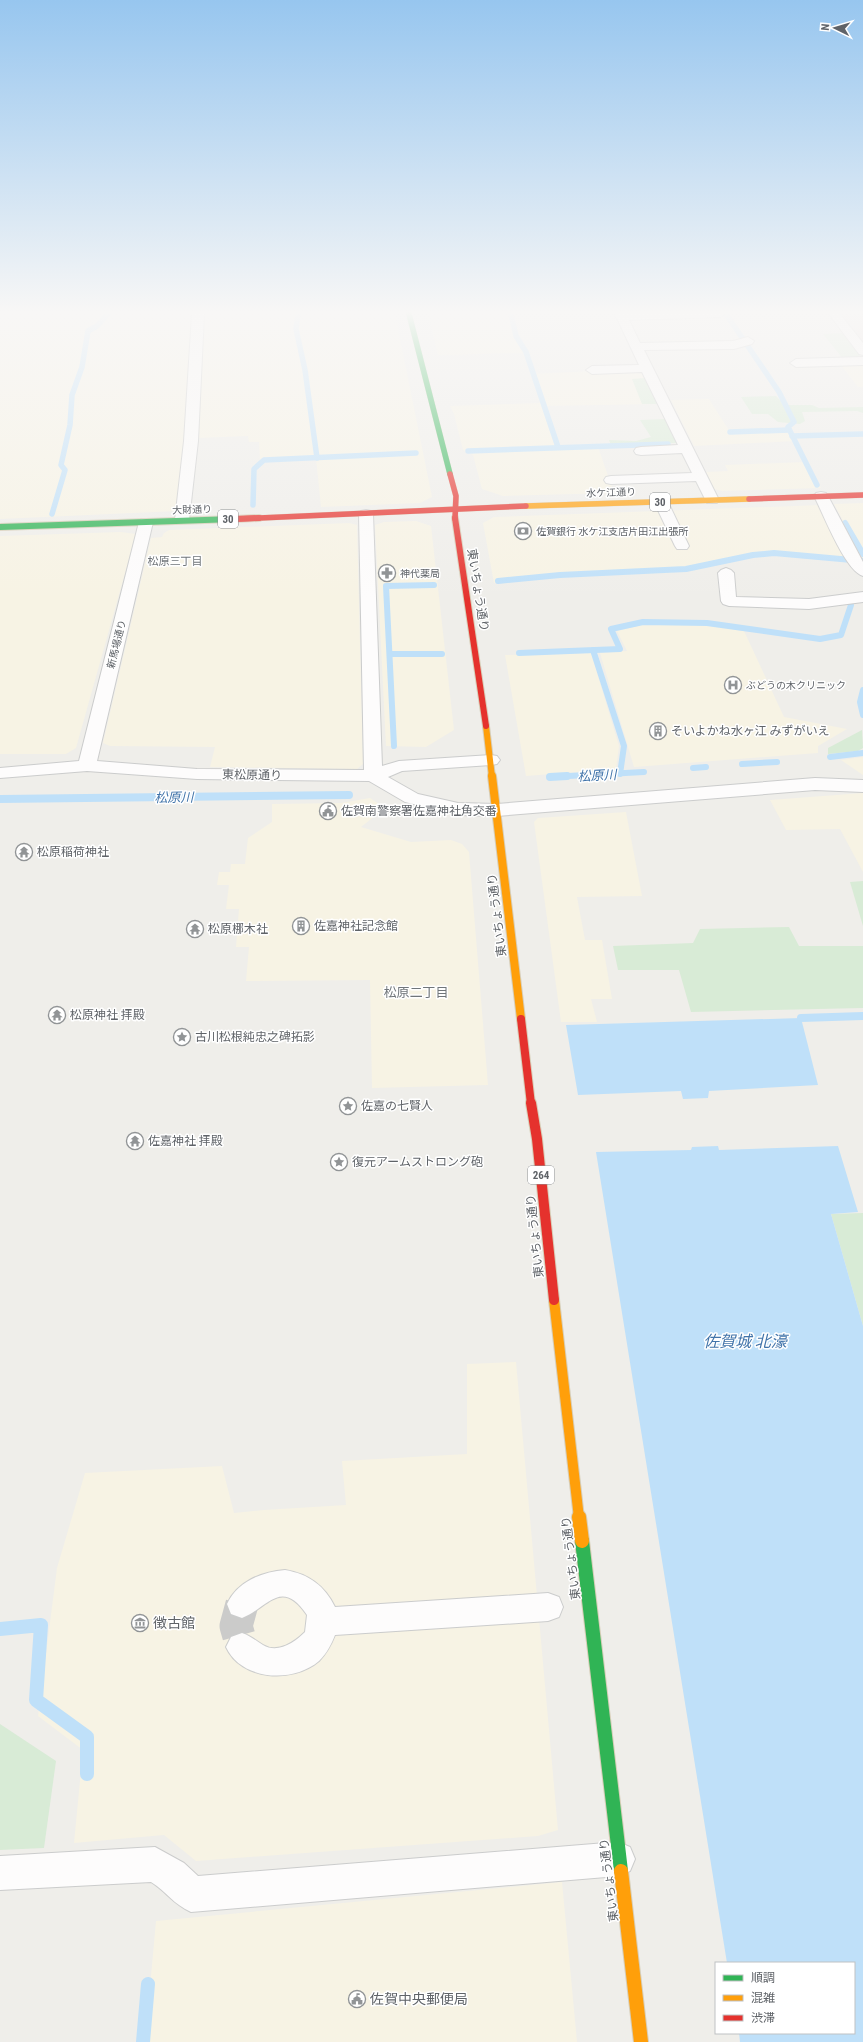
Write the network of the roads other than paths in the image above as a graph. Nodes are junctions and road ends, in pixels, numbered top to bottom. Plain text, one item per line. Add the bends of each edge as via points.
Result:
1 (193, 409) edge
2 (434, 409) edge
3 (667, 409) edge
4 (687, 449) junction
5 (641, 451) dead end
6 (701, 477) junction
7 (611, 480) dead end
8 (863, 495) edge
9 (821, 496) junction
10 (712, 500) junction
11 (661, 502) junction
12 (456, 508) junction
13 (366, 514) junction
14 (182, 520) junction
15 (146, 522) junction
16 (0, 527) edge
17 (682, 546) dead end
18 (857, 563) edge
19 (726, 573) dead end
20 (863, 597) edge
21 (491, 760) junction
22 (86, 766) junction
23 (0, 773) edge
24 (373, 776) junction
25 (863, 786) edge
26 (497, 810) junction
27 (242, 1604) tunnel mouth
28 (548, 1607) dead end
29 (323, 1622) junction
30 (242, 1647) tunnel mouth
31 (618, 1859) junction
32 (0, 1873) edge
33 (641, 2042) edge

1 - 14 street
2 - 12 main road, 東いちょう通り / 264 via 455,491
3 - 4 street
4 - 5 street
4 - 6 street
6 - 7 street
6 - 10 street
8 - 9 main road, 水ケ江通り / 30
9 - 10 main road, 水ケ江通り / 30
9 - 18 street
10 - 11 main road, 水ケ江通り / 30
11 - 12 main road, 水ケ江通り / 30
11 - 17 street
12 - 13 main road, 大財通り / 30
12 - 21 main road, 東いちょう通り / 264 via 454,520
13 - 14 main road, 大財通り / 30
13 - 24 street
14 - 15 main road, 大財通り / 30
15 - 16 main road, 大財通り / 30
15 - 22 street, 新馬場通り
19 - 20 street via 729,601 809,604
21 - 24 street via 399,766
21 - 26 main road, 東いちょう通り / 264
22 - 23 street, 東松原通り
22 - 24 street, 東松原通り via 197,774
24 - 26 street, 東松原通り via 412,798 458,809
25 - 26 street, 東松原通り via 815,784
26 - 31 main road, 東いちょう通り / 264
27 - 29 street via 257,1590 271,1585 286,1584 299,1587 311,1595 322,1613
28 - 29 street
29 - 30 street via 315,1642 306,1653 293,1659 265,1661
31 - 32 street via 191,1894 172,1875 155,1864
31 - 33 main road, 東いちょう通り / 264

